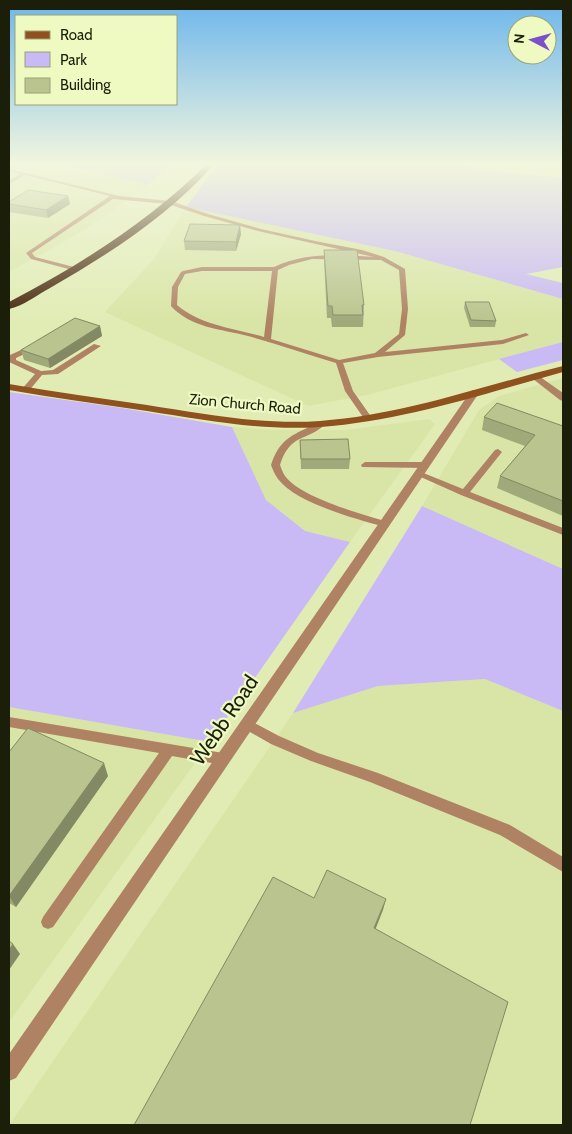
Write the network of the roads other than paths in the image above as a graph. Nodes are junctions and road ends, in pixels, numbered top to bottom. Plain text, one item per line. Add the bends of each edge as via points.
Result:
1 (84, 216) edge
2 (156, 216) edge
3 (213, 216) edge
4 (390, 260) junction
5 (76, 269) junction
6 (275, 269) junction
7 (9, 306) edge
8 (526, 335) dead end
9 (266, 340) junction
10 (37, 344) edge
11 (97, 346) dead end
12 (377, 355) junction
13 (339, 362) junction
14 (563, 370) edge
15 (40, 373) junction
16 (536, 377) junction
17 (9, 387) edge
18 (25, 390) junction
19 (474, 394) junction
20 (563, 398) edge
21 (368, 418) junction
22 (322, 424) junction
23 (498, 452) dead end
24 (365, 465) dead end
25 (422, 469) junction
26 (464, 492) junction
27 (385, 524) junction
28 (563, 532) edge
29 (9, 722) edge
30 (248, 724) junction
31 (169, 749) junction
32 (224, 759) junction
33 (563, 865) edge
34 (48, 922) dead end
35 (9, 1071) edge

1 - 5 lane via 29,253 33,258
2 - 5 highway
3 - 4 lane
4 - 6 lane via 298,260
4 - 12 lane via 402,268 405,309 402,335
5 - 7 highway
6 - 9 lane
6 - 9 lane via 190,270 183,273 175,287 174,306 184,316
8 - 12 lane via 503,342
9 - 13 lane
10 - 15 lane via 13,357 12,361
11 - 15 lane via 55,372
12 - 13 lane
13 - 21 lane via 349,391
14 - 16 street, Zion Church Road
15 - 18 lane
16 - 19 street, Zion Church Road
16 - 20 street
17 - 18 street, Zion Church Road
18 - 22 street, Zion Church Road via 221,419
19 - 21 street, Zion Church Road
19 - 25 street, Webb Road
21 - 22 street, Zion Church Road
22 - 27 lane via 287,443 279,452 276,460 281,478 305,496
23 - 26 lane
24 - 25 lane
25 - 26 lane
25 - 27 street, Webb Road
26 - 28 lane
27 - 30 street, Webb Road
29 - 31 lane
30 - 32 street, Webb Road
30 - 33 lane via 315,757 373,776 505,830
31 - 32 lane
31 - 34 lane
32 - 35 street, Webb Road

